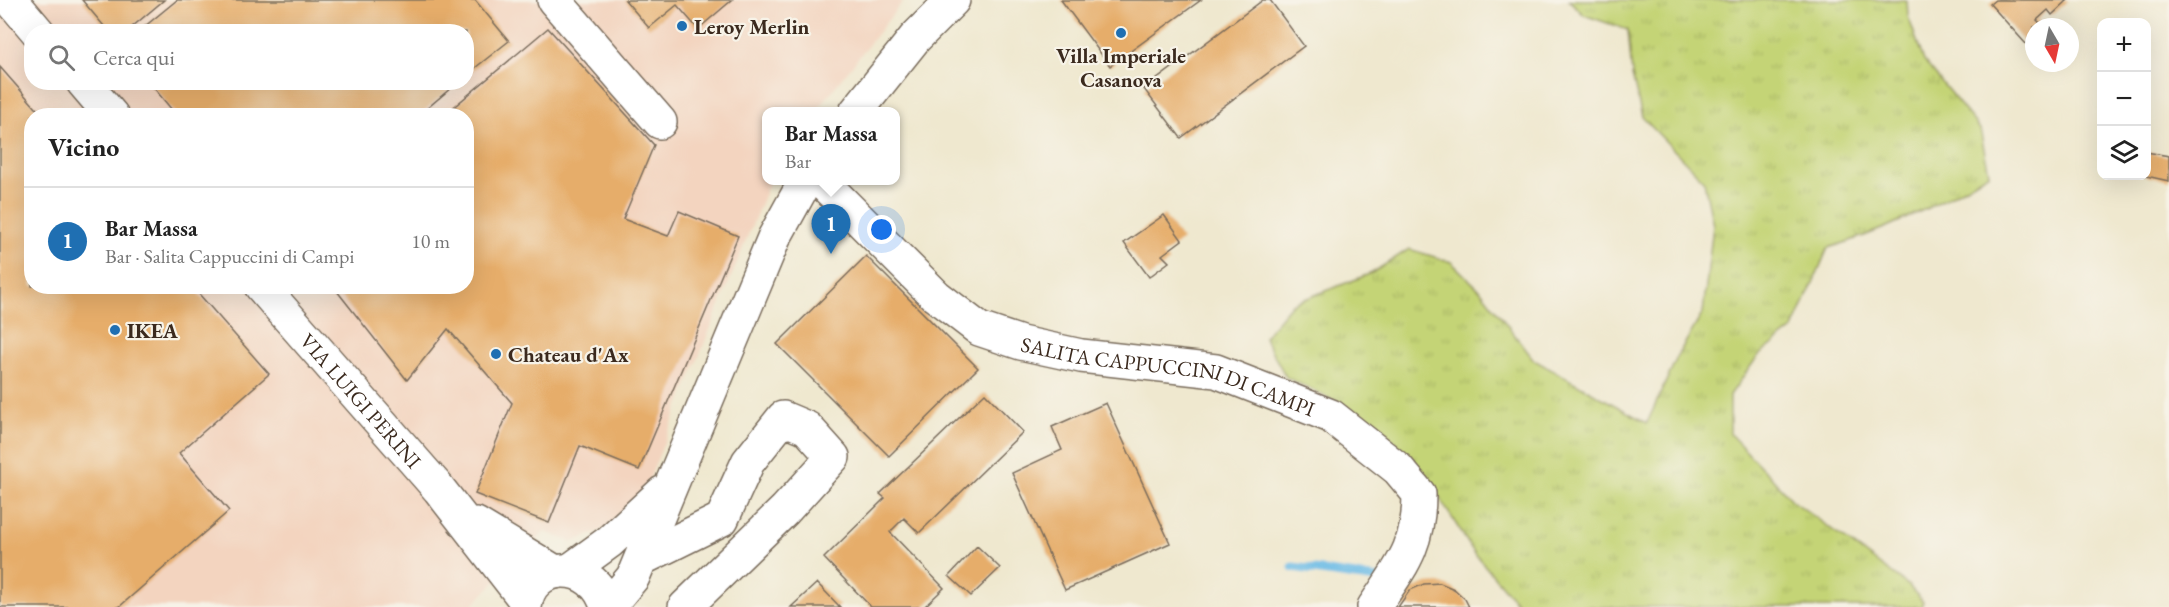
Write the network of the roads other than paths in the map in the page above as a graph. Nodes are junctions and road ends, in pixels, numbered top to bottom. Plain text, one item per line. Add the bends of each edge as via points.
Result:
1 (11, 0) edge
2 (554, 0) edge
3 (953, 0) edge
4 (31, 24) edge
5 (90, 90) edge
6 (859, 107) edge
7 (105, 108) edge
8 (660, 122) dead end
9 (803, 185) edge
10 (825, 185) edge
11 (268, 294) edge
12 (669, 486) junction
13 (459, 514) junction
14 (641, 559) junction
15 (562, 571) junction
16 (525, 604) edge
17 (608, 607) edge
18 (685, 607) edge
19 (1374, 607) edge

1 - 4 street
2 - 8 street
3 - 6 street via 915,38
5 - 7 street
9 - 12 street via 774,238
10 - 19 street, SALITA CAPPUCCINI DI CAMPI via 936,296 979,329 1081,356 1216,371 1331,416 1398,469 1419,494 1419,522 1408,555
11 - 13 street, VIA LUIGI PERINI
12 - 14 street
12 - 15 street via 609,542
13 - 15 street, VIA LUIGI PERINI
13 - 16 street, VIA LUIGI PERINI
14 - 17 street via 633,577
14 - 18 street via 722,519 748,462 783,418 807,429 833,457 785,510
15 - 16 street via 542,577
15 - 17 street, VIA LUIGI PERINI via 583,574 595,582

